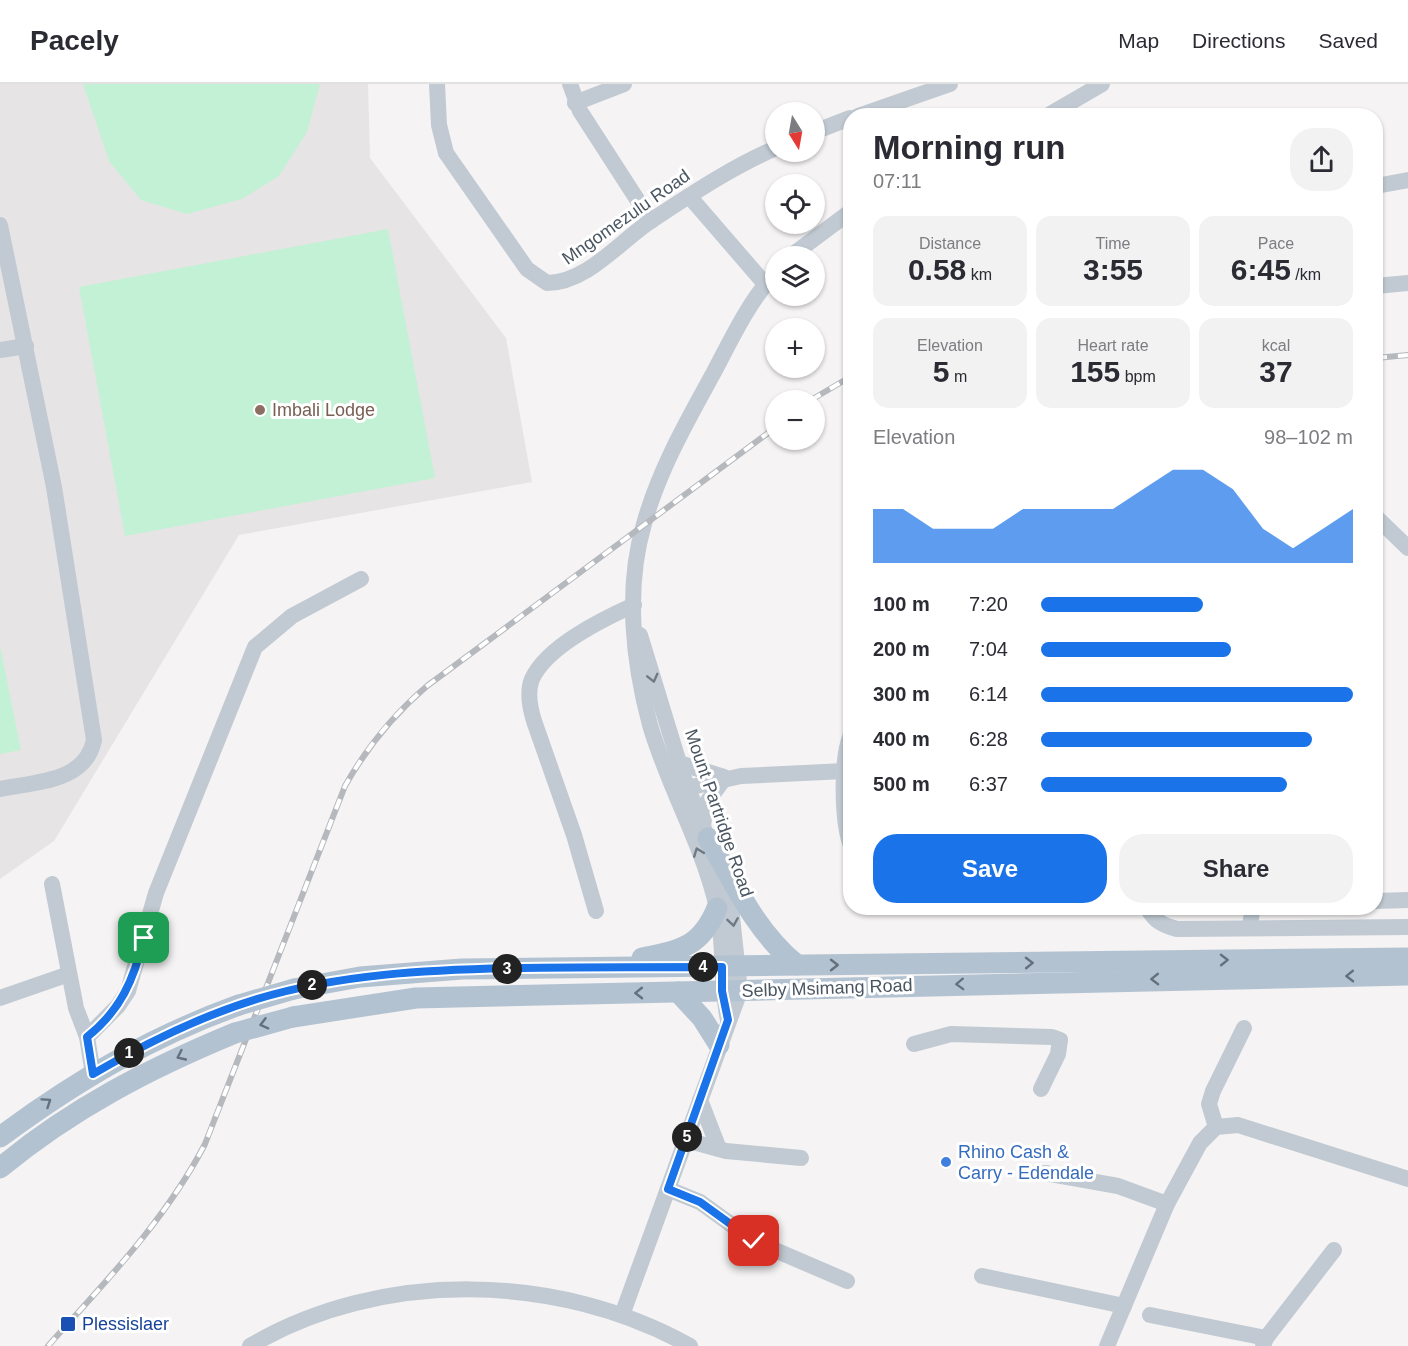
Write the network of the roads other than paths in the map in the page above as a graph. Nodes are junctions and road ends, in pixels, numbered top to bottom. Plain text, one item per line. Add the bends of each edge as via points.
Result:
1 (436, 84) edge
2 (570, 84) edge
3 (624, 84) edge
4 (950, 84) edge
5 (1102, 84) edge
6 (575, 103) junction
7 (881, 108) edge
8 (1061, 108) edge
9 (843, 121) edge
10 (825, 128) edge
11 (765, 152) edge
12 (1408, 180) edge
13 (1383, 185) edge
14 (689, 196) junction
15 (843, 217) edge
16 (651, 221) junction
17 (0, 225) edge
18 (804, 246) edge
19 (765, 273) edge
20 (1408, 283) edge
21 (1383, 285) edge
22 (765, 287) edge
23 (26, 346) junction
24 (0, 350) edge
25 (1383, 524) edge
26 (1408, 548) edge
27 (361, 579) dead end
28 (635, 614) junction
29 (679, 763) junction
30 (843, 763) edge
31 (726, 778) junction
32 (681, 788) junction
33 (0, 789) edge
34 (705, 832) junction
35 (52, 884) dead end
36 (1408, 900) edge
37 (1383, 901) edge
38 (717, 908) junction
39 (596, 910) dead end
40 (1151, 915) edge
41 (1252, 915) edge
42 (1251, 927) junction
43 (1408, 927) edge
44 (1408, 958) edge
45 (797, 965) junction
46 (598, 967) junction
47 (730, 967) junction
48 (69, 974) junction
49 (1408, 975) edge
50 (731, 991) junction
51 (678, 992) junction
52 (0, 998) edge
53 (1244, 1028) dead end
54 (87, 1037) junction
55 (914, 1044) dead end
56 (719, 1045) junction
57 (93, 1074) junction
58 (1041, 1089) dead end
59 (700, 1100) junction
60 (1216, 1127) junction
61 (0, 1137) edge
62 (686, 1140) junction
63 (716, 1148) junction
64 (801, 1158) dead end
65 (0, 1168) edge
66 (675, 1170) junction
67 (1045, 1173) dead end
68 (1408, 1179) edge
69 (668, 1189) junction
70 (1167, 1204) junction
71 (1334, 1250) dead end
72 (982, 1276) dead end
73 (847, 1281) dead end
74 (1124, 1306) junction
75 (622, 1315) junction
76 (1150, 1315) dead end
77 (1264, 1342) edge
78 (250, 1346) edge
79 (690, 1346) edge
80 (1107, 1346) edge

1 - 16 street, Mngomezulu Road via 446,153 537,279 547,283 568,281
2 - 6 street
3 - 6 street
4 - 7 street
5 - 8 street
6 - 16 street
9 - 10 street
11 - 14 street, Mngomezulu Road
12 - 13 street
14 - 16 street, Mngomezulu Road
14 - 19 street
15 - 18 street
17 - 23 street
20 - 21 street
22 - 28 street, Mount Partridge Road via 684,425 657,483 641,535
23 - 24 street
23 - 33 street via 54,488 94,740 91,754 78,769
25 - 26 street
27 - 54 street via 292,616 255,647 156,893 128,991
28 -> 29 street, Mount Partridge Road
28 - 32 street, Mount Partridge Road via 633,640 645,706
28 - 39 street via 606,618 546,660 531,681 530,709
29 - 31 street
29 - 32 street, Mount Partridge Road
30 - 31 street
31 - 32 street
31 - 34 street via 707,802
32 - 34 street, Mount Partridge Road
38 -> 32 street, Mount Partridge Road
34 - 45 main road via 756,920 780,951
34 -> 47 street, Mount Partridge Road via 731,907
35 - 48 street
36 - 37 street
38 - 46 main road via 703,935 686,946
38 - 47 street, Mount Partridge Road
40 - 42 street via 1164,926 1177,928
41 - 42 street
42 - 43 street
45 -> 44 main road, Selby Msimang Road
45 - 47 main road, Selby Msimang Road
46 - 47 main road, Selby Msimang Road
46 - 57 main road, Selby Msimang Road, bridge via 399,973 294,989 162,1034
47 - 50 street, Mount Partridge Road
48 - 52 street
48 - 54 street
49 -> 50 main road, Selby Msimang Road
50 - 51 main road, Selby Msimang Road
50 - 56 street, Mount Partridge Road via 728,1020
51 - 56 main road via 702,1018
51 -> 65 main road, Selby Msimang Road, bridge via 416,998 293,1017 235,1033 184,1054 86,1104
53 - 60 street via 1212,1091 1209,1104
54 - 57 street
55 - 58 street via 951,1034 1052,1037 1060,1040 1058,1054
56 - 59 street, Mount Partridge Road
61 -> 57 main road, Selby Msimang Road
59 - 62 street, Mount Partridge Road
59 - 63 street
60 - 68 street via 1238,1125
60 - 70 street via 1200,1143
62 - 63 street
62 - 66 street, Mount Partridge Road
63 - 64 street
63 - 66 street via 692,1157
66 - 69 street, Mount Partridge Road
67 - 70 street via 1118,1186
69 - 73 street via 700,1202 754,1241
69 - 75 street, Mount Partridge Road
70 - 74 street
71 - 77 street
72 - 74 street
74 - 80 street
75 - 78 street via 583,1304 493,1291 393,1294 312,1315
75 - 79 street
76 - 77 street

